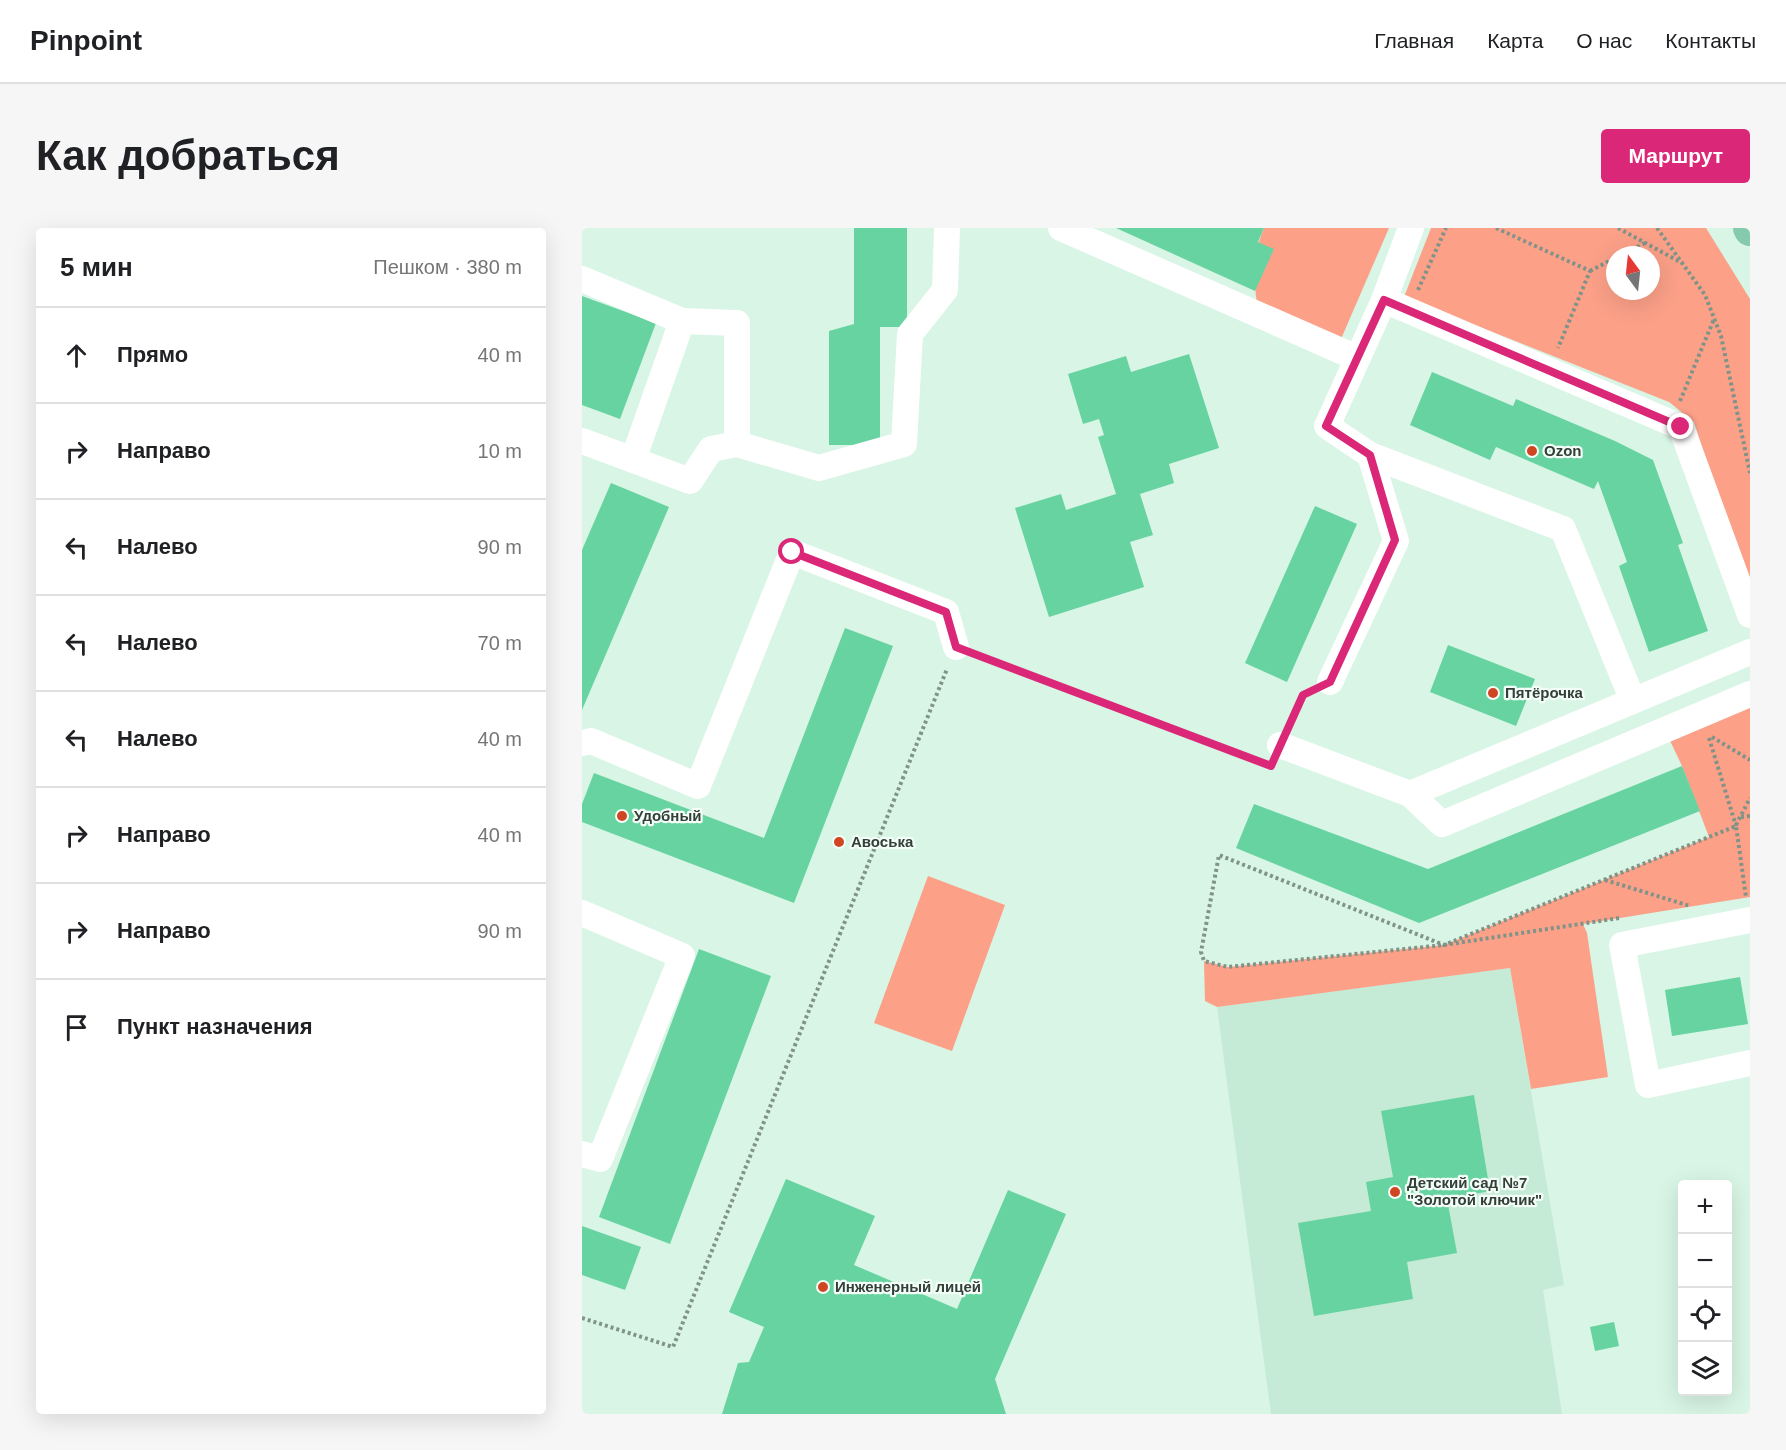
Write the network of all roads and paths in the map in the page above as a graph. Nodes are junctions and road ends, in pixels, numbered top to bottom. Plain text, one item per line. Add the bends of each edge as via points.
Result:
1 (947, 228) edge
2 (1061, 228) edge
3 (1411, 228) edge
4 (1446, 228) edge
5 (1496, 228) edge
6 (1618, 228) edge
7 (1658, 228) edge
8 (1645, 243) junction
9 (1639, 246) edge
10 (1606, 263) edge
11 (1682, 263) junction
12 (1590, 271) junction
13 (582, 279) edge
14 (1384, 300) junction
15 (1409, 311) junction
16 (1714, 319) junction
17 (682, 321) junction
18 (1357, 358) junction
19 (1548, 370) junction
20 (1671, 423) junction
21 (582, 441) edge
22 (737, 444) junction
23 (1370, 455) junction
24 (633, 460) junction
25 (1750, 473) edge
26 (1750, 615) edge
27 (956, 647) junction
28 (1750, 652) edge
29 (1330, 682) joint
30 (1750, 694) edge
31 (1633, 701) junction
32 (582, 743) edge
33 (1280, 745) junction
34 (1750, 760) edge
35 (1410, 794) junction
36 (1750, 798) edge
37 (1750, 816) edge
38 (1741, 817) junction
39 (1736, 826) junction
40 (1604, 880) junction
41 (1746, 904) edge
42 (1681, 908) dead end
43 (582, 913) edge
44 (1626, 917) dead end
45 (1444, 945) junction
46 (1750, 1064) edge
47 (582, 1154) edge
48 (582, 1318) edge

1 - 22 lane via 945,290 910,334 904,444 819,468
2 - 18 lane
3 - 14 lane
4 - 15 path
5 - 12 path
6 - 8 path
7 - 11 path
8 - 9 path
8 - 11 path
10 - 12 path
11 - 16 path via 1705,295
12 - 19 path
13 - 17 lane
14 - 15 lane
14 - 18 lane
15 - 19 lane
16 - 20 path
16 - 25 path
17 - 22 lane via 737,323
17 - 24 lane
18 - 23 lane via 1326,426
19 - 20 lane
20 - 26 lane via 1681,427
21 - 24 lane
22 - 24 lane via 711,448 690,481
23 - 29 lane via 1395,540
23 - 31 lane via 1563,529
27 - 32 lane via 946,612 792,552 698,786 591,741
27 - 33 path via 1271,766
27 - 48 path via 673,1347
28 - 31 lane
29 - 33 path via 1303,695
30 - 35 lane via 1442,824
31 - 35 lane
33 - 35 lane
34 - 39 path via 1708,735
36 - 38 path
37 - 38 path
38 - 39 path
39 - 40 path
39 - 41 path
40 - 42 path via 1692,906
40 - 45 path
41 - 46 lane via 1622,945 1648,1085
43 - 47 lane via 682,956 600,1159
44 - 45 path
45 - 45 path via 1223,967 1204,961 1201,952 1220,855

